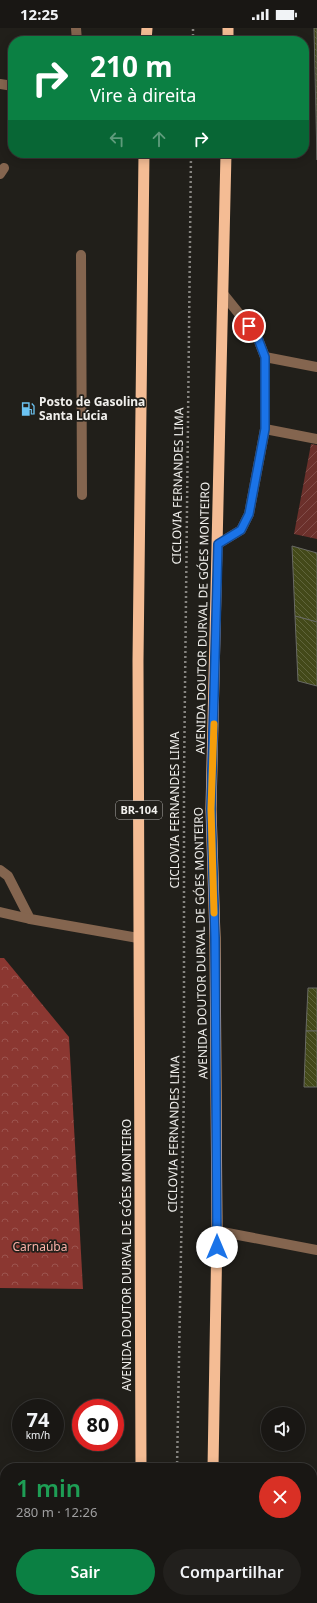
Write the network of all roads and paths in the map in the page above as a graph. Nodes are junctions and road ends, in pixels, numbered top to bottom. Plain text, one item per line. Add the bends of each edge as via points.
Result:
1 (144, 158) edge
2 (191, 158) edge
3 (226, 158) edge
4 (81, 255) dead end
5 (224, 295) junction
6 (265, 357) junction
7 (317, 367) edge
8 (265, 429) junction
9 (317, 439) edge
10 (82, 495) dead end
11 (218, 544) junction
12 (0, 870) edge
13 (0, 912) edge
14 (30, 919) junction
15 (138, 938) junction
16 (217, 1231) junction
17 (317, 1250) edge
18 (141, 1463) edge
19 (177, 1463) edge
20 (213, 1463) edge

1 - 15 highway, AVENIDA DOUTOR DURVAL DE GÓES MONTEIRO / BR-104 via 138,645
2 - 19 path, CICLOVIA FERNANDES LIMA via 184,777 184,1089
3 - 5 highway, AVENIDA DOUTOR DURVAL DE GÓES MONTEIRO
4 - 10 street
5 - 6 street via 257,336
5 - 11 highway, AVENIDA DOUTOR DURVAL DE GÓES MONTEIRO
6 - 7 street
6 - 8 street
8 - 9 street
8 - 11 street via 249,514 241,530
11 - 16 highway, AVENIDA DOUTOR DURVAL DE GÓES MONTEIRO via 211,809 215,938
12 - 14 street via 8,876
13 - 14 street
14 - 15 street
15 - 18 highway, AVENIDA DOUTOR DURVAL DE GÓES MONTEIRO / BR-104
16 - 17 street
16 - 20 highway, AVENIDA DOUTOR DURVAL DE GÓES MONTEIRO

